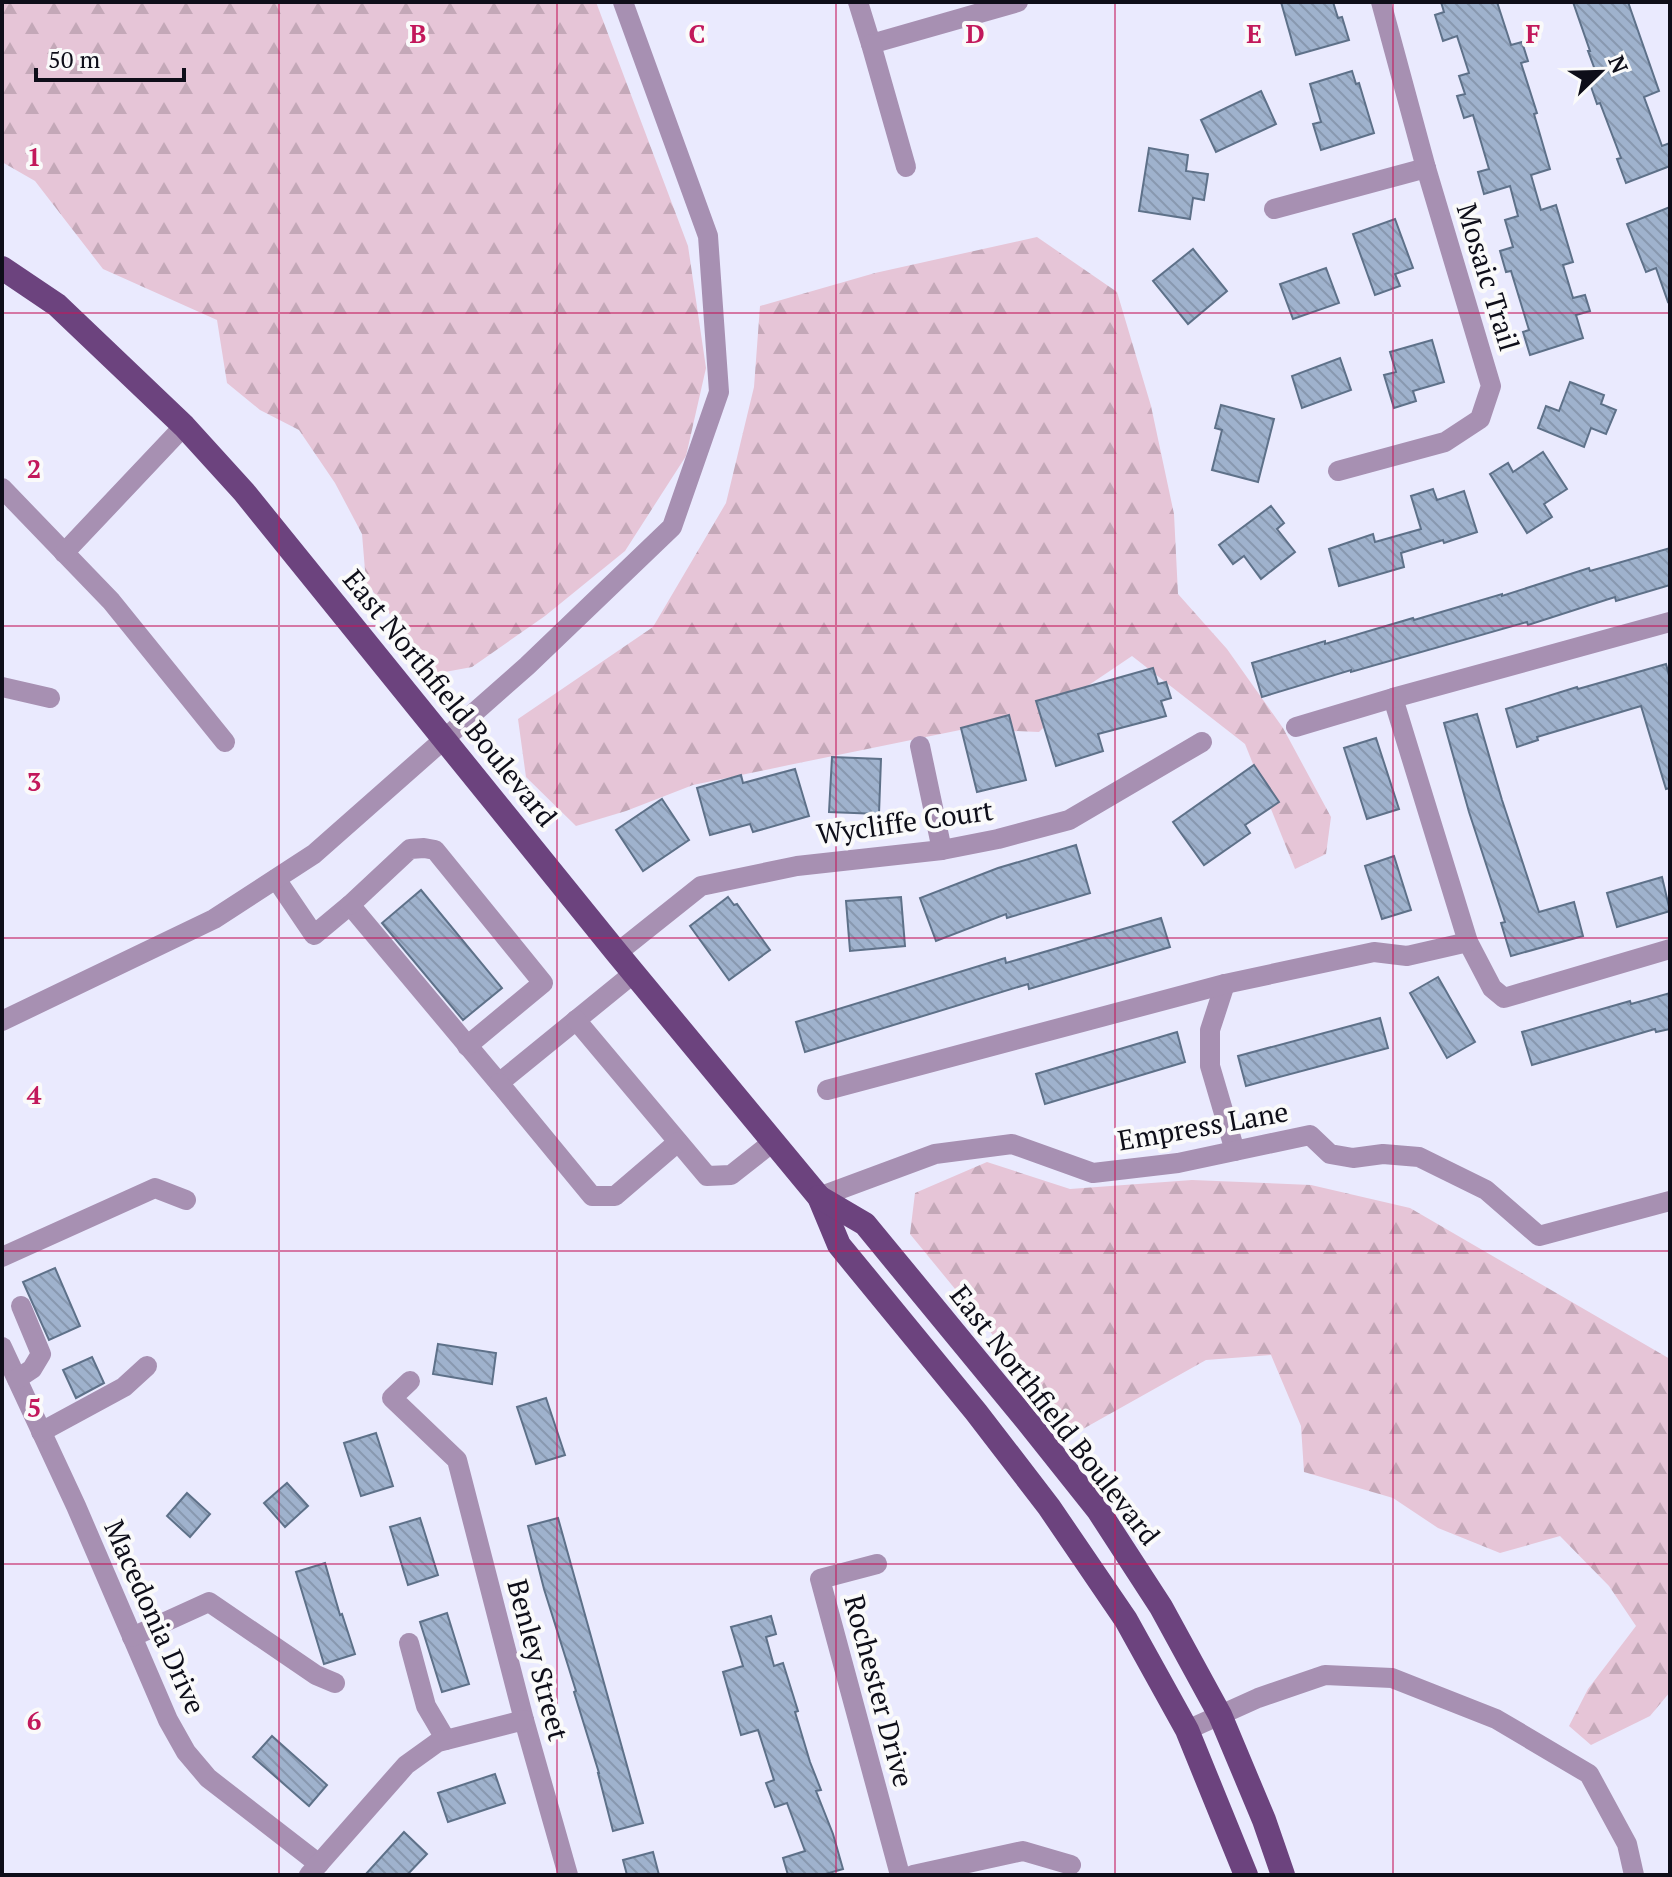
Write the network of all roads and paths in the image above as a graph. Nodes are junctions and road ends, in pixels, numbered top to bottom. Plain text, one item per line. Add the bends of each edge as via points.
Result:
1 (623, 2) edge
2 (858, 2) edge
3 (1018, 2) edge
4 (1381, 2) edge
5 (871, 44) junction
6 (906, 167) dead end
7 (1426, 168) junction
8 (1274, 209) dead end
9 (2, 268) edge
10 (184, 426) junction
11 (1338, 471) dead end
12 (2, 488) edge
13 (64, 553) junction
14 (1670, 622) edge
15 (2, 687) edge
16 (50, 698) dead end
17 (1393, 698) junction
18 (1296, 727) dead end
19 (444, 740) junction
20 (225, 742) dead end
21 (1202, 742) dead end
22 (920, 746) dead end
23 (942, 850) junction
24 (276, 879) junction
25 (350, 905) junction
26 (1468, 942) junction
27 (1670, 949) edge
28 (617, 953) junction
29 (634, 973) junction
30 (1225, 984) junction
31 (576, 1020) junction
32 (2, 1021) edge
33 (467, 1046) junction
34 (499, 1083) junction
35 (827, 1090) dead end
36 (678, 1142) junction
37 (773, 1142) junction
38 (1235, 1151) junction
39 (819, 1197) junction
40 (186, 1200) dead end
41 (1669, 1204) edge
42 (2, 1257) edge
43 (21, 1306) dead end
44 (2, 1347) edge
45 (147, 1366) dead end
46 (17, 1379) junction
47 (410, 1381) dead end
48 (41, 1432) junction
49 (877, 1564) dead end
50 (132, 1637) junction
51 (409, 1643) dead end
52 (335, 1683) dead end
53 (1220, 1715) junction
54 (524, 1720) junction
55 (1187, 1730) junction
56 (446, 1740) junction
57 (1071, 1865) dead end
58 (314, 1869) edge
59 (568, 1875) edge
60 (900, 1875) edge
61 (913, 1875) edge
62 (1246, 1875) edge
63 (1283, 1875) edge
64 (1634, 1875) edge

1 - 19 street via 708,236 719,392 672,527
2 - 5 street
3 - 5 street
4 - 7 street, Mosaic Trail
5 - 6 street
7 - 8 street
7 - 11 street, Mosaic Trail via 1491,386 1480,419 1445,442
9 - 10 main road, East Northfield Boulevard via 57,305
10 - 13 street
10 - 19 main road, East Northfield Boulevard via 244,492
12 - 13 street
13 - 20 street via 111,601
14 - 17 street
15 - 16 street
17 - 18 street
17 - 26 street
19 - 24 street via 314,854
19 - 28 main road, East Northfield Boulevard
21 - 23 street, Wycliffe Court via 1069,820
22 - 23 street
23 - 28 street, Wycliffe Court via 797,866 701,886
24 - 25 street via 314,935
24 - 32 street via 214,919
25 - 33 street
25 - 33 street via 410,849 435,850 543,983
26 - 27 street via 1492,988 1504,998
26 - 30 street via 1407,956 1374,952
28 - 29 main road, East Northfield Boulevard
29 - 31 street
29 - 37 main road, East Northfield Boulevard
30 - 35 street
30 - 38 street via 1210,1030 1210,1066
31 - 34 street
31 - 36 street
33 - 34 street
34 - 36 street via 592,1196 615,1196
36 - 37 street via 707,1176 731,1175
37 - 39 main road, East Northfield Boulevard
38 - 39 street, Empress Lane via 1093,1173 1012,1144 935,1154
38 - 41 street, Empress Lane via 1310,1135 1330,1154 1419,1157 1486,1190 1539,1236
39 - 53 main road, East Northfield Boulevard via 865,1224 1098,1510 1161,1607
39 - 55 main road, East Northfield Boulevard via 839,1245 1049,1507 1126,1620
40 - 42 street via 155,1188
43 - 46 street via 41,1354
44 - 46 street, Macedonia Drive
45 - 48 street via 124,1387
46 - 48 street, Macedonia Drive
47 - 54 street, Benley Street via 392,1398 457,1460
48 - 50 street, Macedonia Drive
49 - 60 street, Rochester Drive via 820,1579
50 - 52 street via 209,1602
50 - 58 street, Macedonia Drive via 186,1752 208,1778
51 - 56 street via 426,1706
53 - 55 street
53 - 63 main road, East Northfield Boulevard
53 - 64 street via 1325,1675 1392,1678 1496,1719 1589,1774 1627,1844
54 - 56 street
54 - 59 street, Benley Street
55 - 62 main road, East Northfield Boulevard
56 - 58 street via 406,1765
57 - 61 street via 1023,1851

